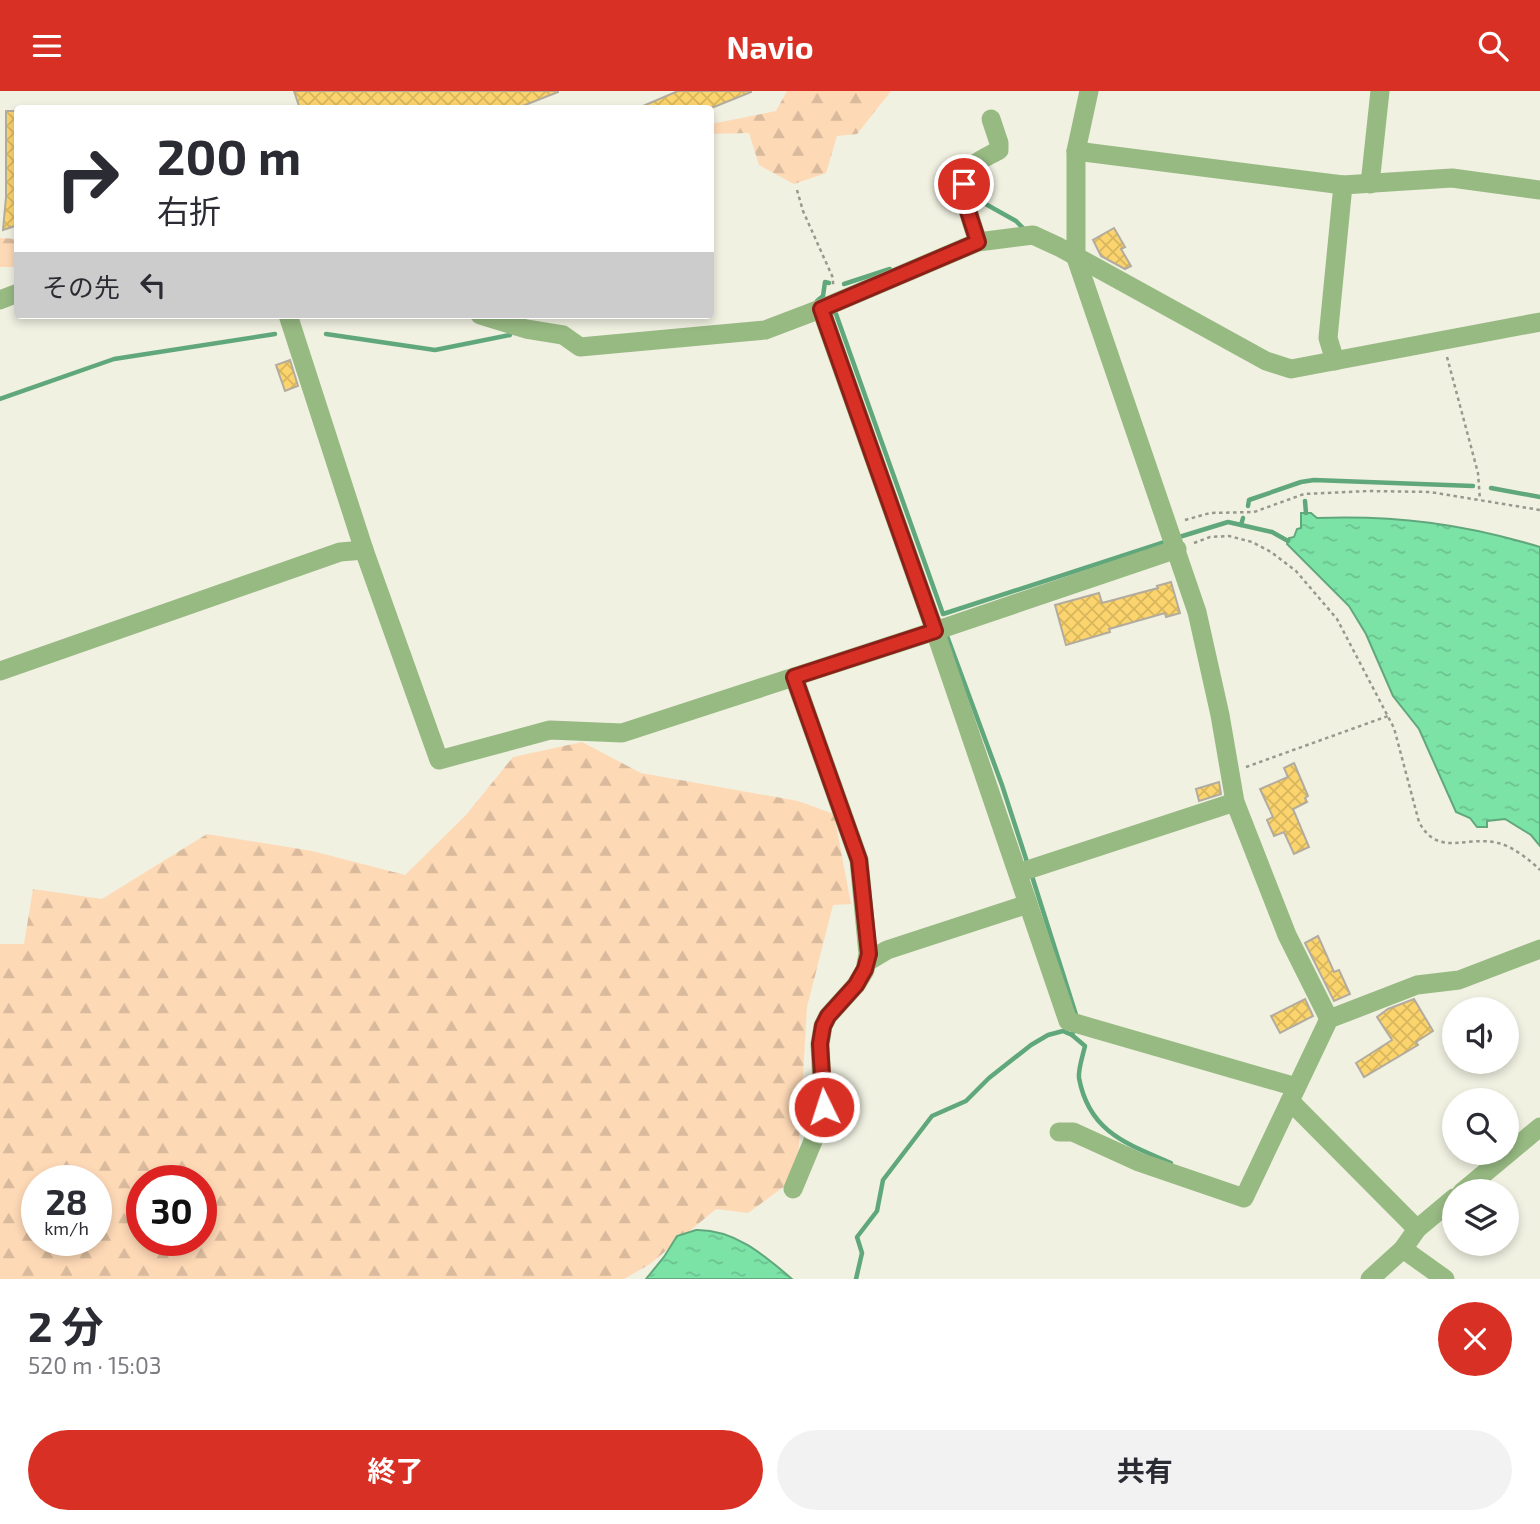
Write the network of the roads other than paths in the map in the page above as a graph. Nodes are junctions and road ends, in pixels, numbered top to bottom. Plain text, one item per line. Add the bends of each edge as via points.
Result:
1 (1089, 91) edge
2 (1380, 91) edge
3 (991, 119) dead end
4 (1076, 151) junction
5 (1370, 184) junction
6 (1343, 185) junction
7 (1540, 190) edge
8 (978, 242) junction
9 (1076, 258) junction
10 (827, 307) junction
11 (289, 319) edge
12 (492, 319) edge
13 (1540, 322) edge
14 (1333, 356) junction
15 (1177, 549) junction
16 (364, 550) junction
17 (935, 631) junction
18 (0, 671) edge
19 (794, 677) junction
20 (1235, 802) junction
21 (1017, 873) junction
22 (1028, 904) junction
23 (1540, 949) edge
24 (867, 962) junction
25 (1329, 1019) junction
26 (1293, 1094) junction
27 (1540, 1127) edge
28 (1059, 1132) dead end
29 (1478, 1179) edge
30 (793, 1189) dead end
31 (1442, 1208) edge
32 (1417, 1229) junction
33 (1403, 1249) junction
34 (1370, 1279) edge
35 (1445, 1279) edge

1 - 4 street
2 - 5 street
3 - 8 street via 999,150 972,167 964,184
4 - 6 street
4 - 9 street
5 - 6 street
5 - 7 street via 1452,178
6 - 14 street via 1328,338
8 - 9 street via 1029,234
8 - 10 street
9 - 14 street via 1266,361 1292,369
9 - 15 street
10 - 12 street via 765,330 580,347 563,335
10 - 17 street
11 - 16 street
13 - 14 street
15 - 17 street
15 - 20 street via 1197,612
16 - 18 street via 340,552
16 - 19 street via 439,760 550,730 622,733
17 - 19 street
17 - 21 street
19 - 24 street via 859,860
20 - 21 street
20 - 25 street via 1287,935
21 - 22 street
22 - 24 street via 887,950
22 - 26 street via 1068,1021
23 - 25 street via 1459,980 1417,985
24 - 30 street via 856,985 823,1026 824,1107
25 - 26 street
26 - 28 street via 1244,1198 1139,1162 1073,1132
26 - 32 street
27 - 29 street
31 - 32 street
32 - 33 street
33 - 34 street
33 - 35 street

